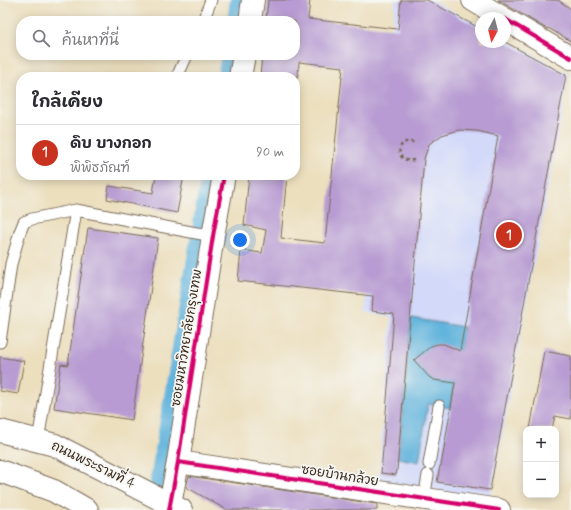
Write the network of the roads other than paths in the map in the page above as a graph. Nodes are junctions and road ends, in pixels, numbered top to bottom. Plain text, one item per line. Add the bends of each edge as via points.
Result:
1 (211, 0) edge
2 (253, 0) edge
3 (473, 0) edge
4 (494, 12) edge
5 (205, 16) edge
6 (251, 16) edge
7 (511, 22) edge
8 (571, 58) edge
9 (185, 60) edge
10 (243, 60) edge
11 (179, 72) edge
12 (241, 72) edge
13 (223, 180) edge
14 (76, 210) junction
15 (213, 236) junction
16 (0, 342) edge
17 (439, 406) dead end
18 (0, 431) edge
19 (38, 441) junction
20 (178, 462) junction
21 (0, 471) edge
22 (424, 499) junction
23 (174, 508) edge
24 (87, 510) edge
25 (499, 510) edge

1 - 5 lane
2 - 6 street
3 - 4 street
7 - 8 street
9 - 11 lane
10 - 12 street
13 - 15 street, ซอยมหาวิทยาลัยกรุงเทพ
14 - 15 lane
14 - 16 lane via 24,222 11,264
14 - 19 lane
15 - 20 street, ซอยมหาวิทยาลัยกรุงเทพ
17 - 22 lane
18 - 19 street, ถนนพระรามที่ 4
19 - 23 street, ถนนพระรามที่ 4 via 55,445
20 - 22 street, ซอยบ้านกล้วย
20 - 23 street, ซอยมหาวิทยาลัยกรุงเทพ
21 - 24 street via 54,492
22 - 25 street, ซอยบ้านกล้วย

